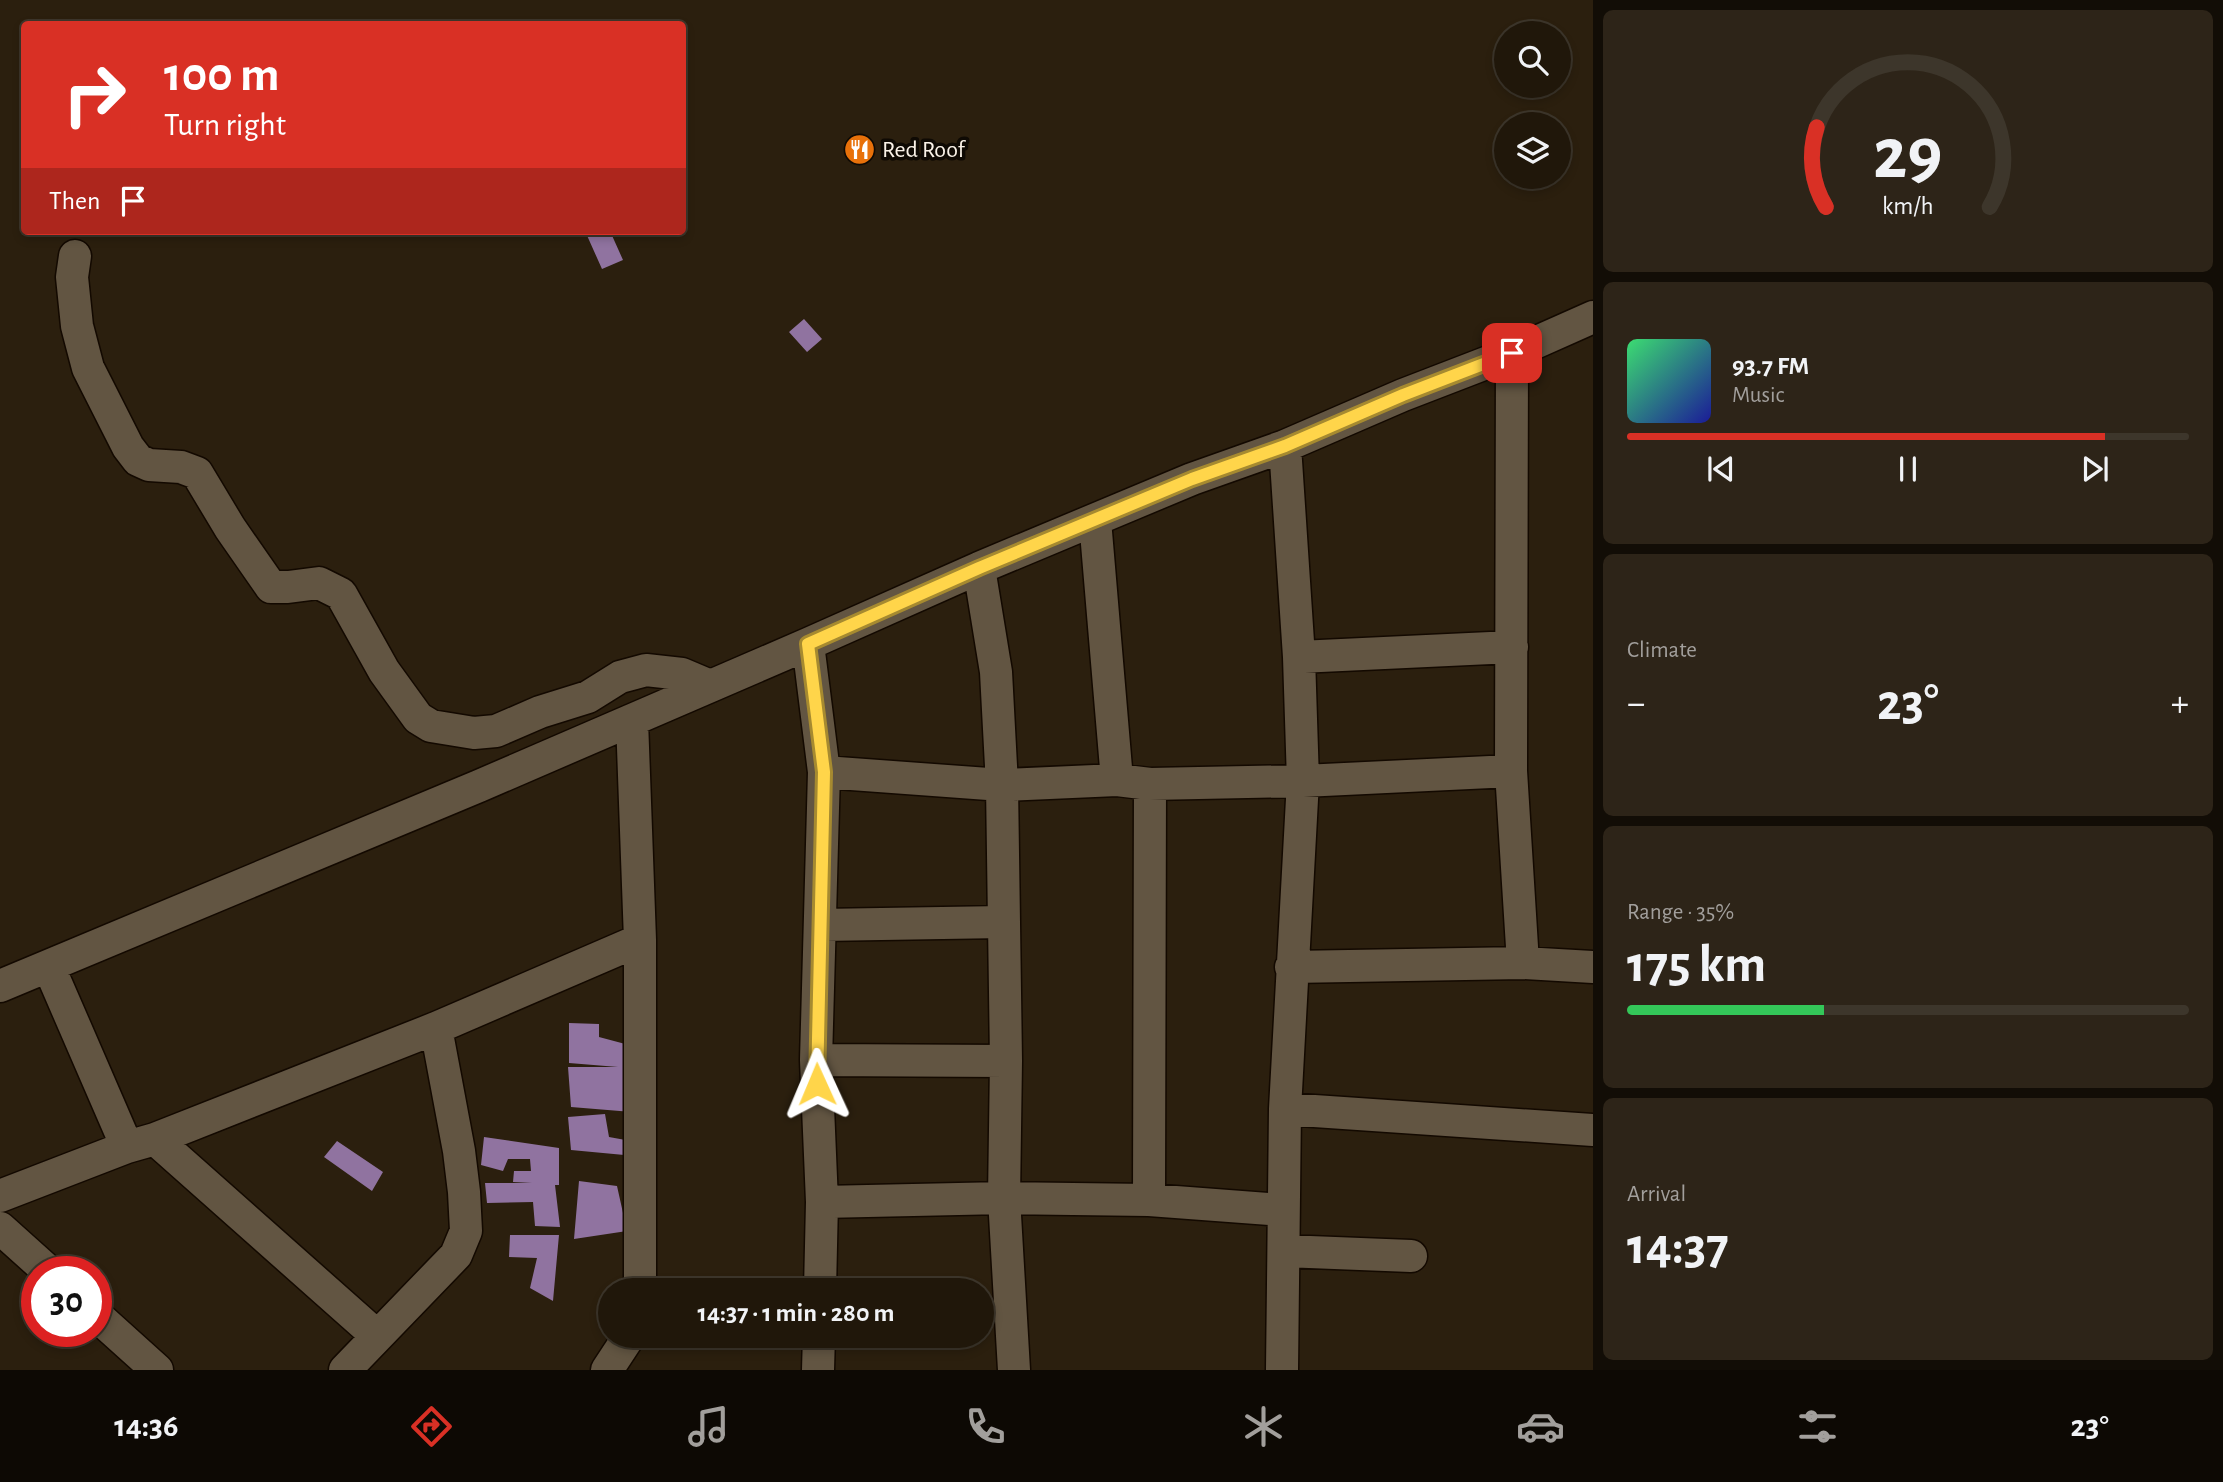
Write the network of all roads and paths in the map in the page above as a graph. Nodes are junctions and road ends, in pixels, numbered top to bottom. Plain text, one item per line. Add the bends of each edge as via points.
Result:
1 (75, 256) dead end
2 (1593, 317) edge
3 (1512, 353) junction
4 (1285, 446) junction
5 (1095, 520) junction
6 (979, 568) junction
7 (808, 644) junction
8 (1512, 647) junction
9 (1299, 657) junction
10 (708, 685) junction
11 (632, 720) junction
12 (1511, 771) junction
13 (824, 772) junction
14 (1118, 780) junction
15 (1303, 781) junction
16 (1150, 784) junction
17 (1002, 785) junction
18 (1003, 922) junction
19 (821, 925) junction
20 (640, 940) junction
21 (1523, 963) junction
22 (1291, 967) junction
23 (1593, 967) edge
24 (49, 968) junction
25 (0, 986) edge
26 (436, 1028) junction
27 (816, 1060) junction
28 (1006, 1061) junction
29 (1285, 1110) junction
30 (1593, 1130) edge
31 (141, 1143) junction
32 (0, 1196) edge
33 (1004, 1198) junction
34 (1149, 1200) junction
35 (822, 1202) junction
36 (1283, 1210) junction
37 (0, 1228) edge
38 (1284, 1251) junction
39 (31, 1256) edge
40 (1411, 1256) dead end
41 (639, 1278) edge
42 (820, 1278) edge
43 (112, 1329) edge
44 (377, 1336) junction
45 (621, 1348) edge
46 (819, 1348) edge
47 (157, 1370) edge
48 (345, 1370) edge
49 (607, 1370) edge
50 (818, 1370) edge
51 (1014, 1370) edge
52 (1282, 1370) edge

1 - 10 street via 72,276 77,326 88,368 128,447 149,465 197,473 271,587 319,583 341,594 384,671 418,718 431,726 496,732 646,670 682,674
2 - 3 street
3 - 4 street
3 - 8 street
4 - 5 street
4 - 9 street
5 - 6 street
5 - 14 street
6 - 7 street
6 - 17 street via 996,672
7 - 10 street
7 - 13 street
8 - 9 street
8 - 12 street
9 - 15 street
10 - 11 street
11 - 20 street
11 - 24 street
12 - 15 street
12 - 21 street
13 - 17 street
13 - 19 street
14 - 16 street
14 - 17 street
15 - 16 street
15 - 22 street
16 - 34 street
17 - 18 street
18 - 19 street
18 - 28 street
19 - 27 street
20 - 26 street
20 - 41 street
21 - 22 street
21 - 23 street
22 - 29 street
24 - 25 street
24 - 31 street
26 - 31 street
26 - 44 street via 459,1152 466,1231 456,1255
27 - 28 street
27 - 35 street
28 - 33 street
29 - 30 street
29 - 36 street
31 - 32 street
31 - 44 street
33 - 34 street
33 - 35 street
33 - 51 street
34 - 36 street
35 - 42 street
36 - 38 street
37 - 39 street
38 - 40 street
38 - 52 street
43 - 47 street
44 - 48 street
45 - 49 street
46 - 50 street

